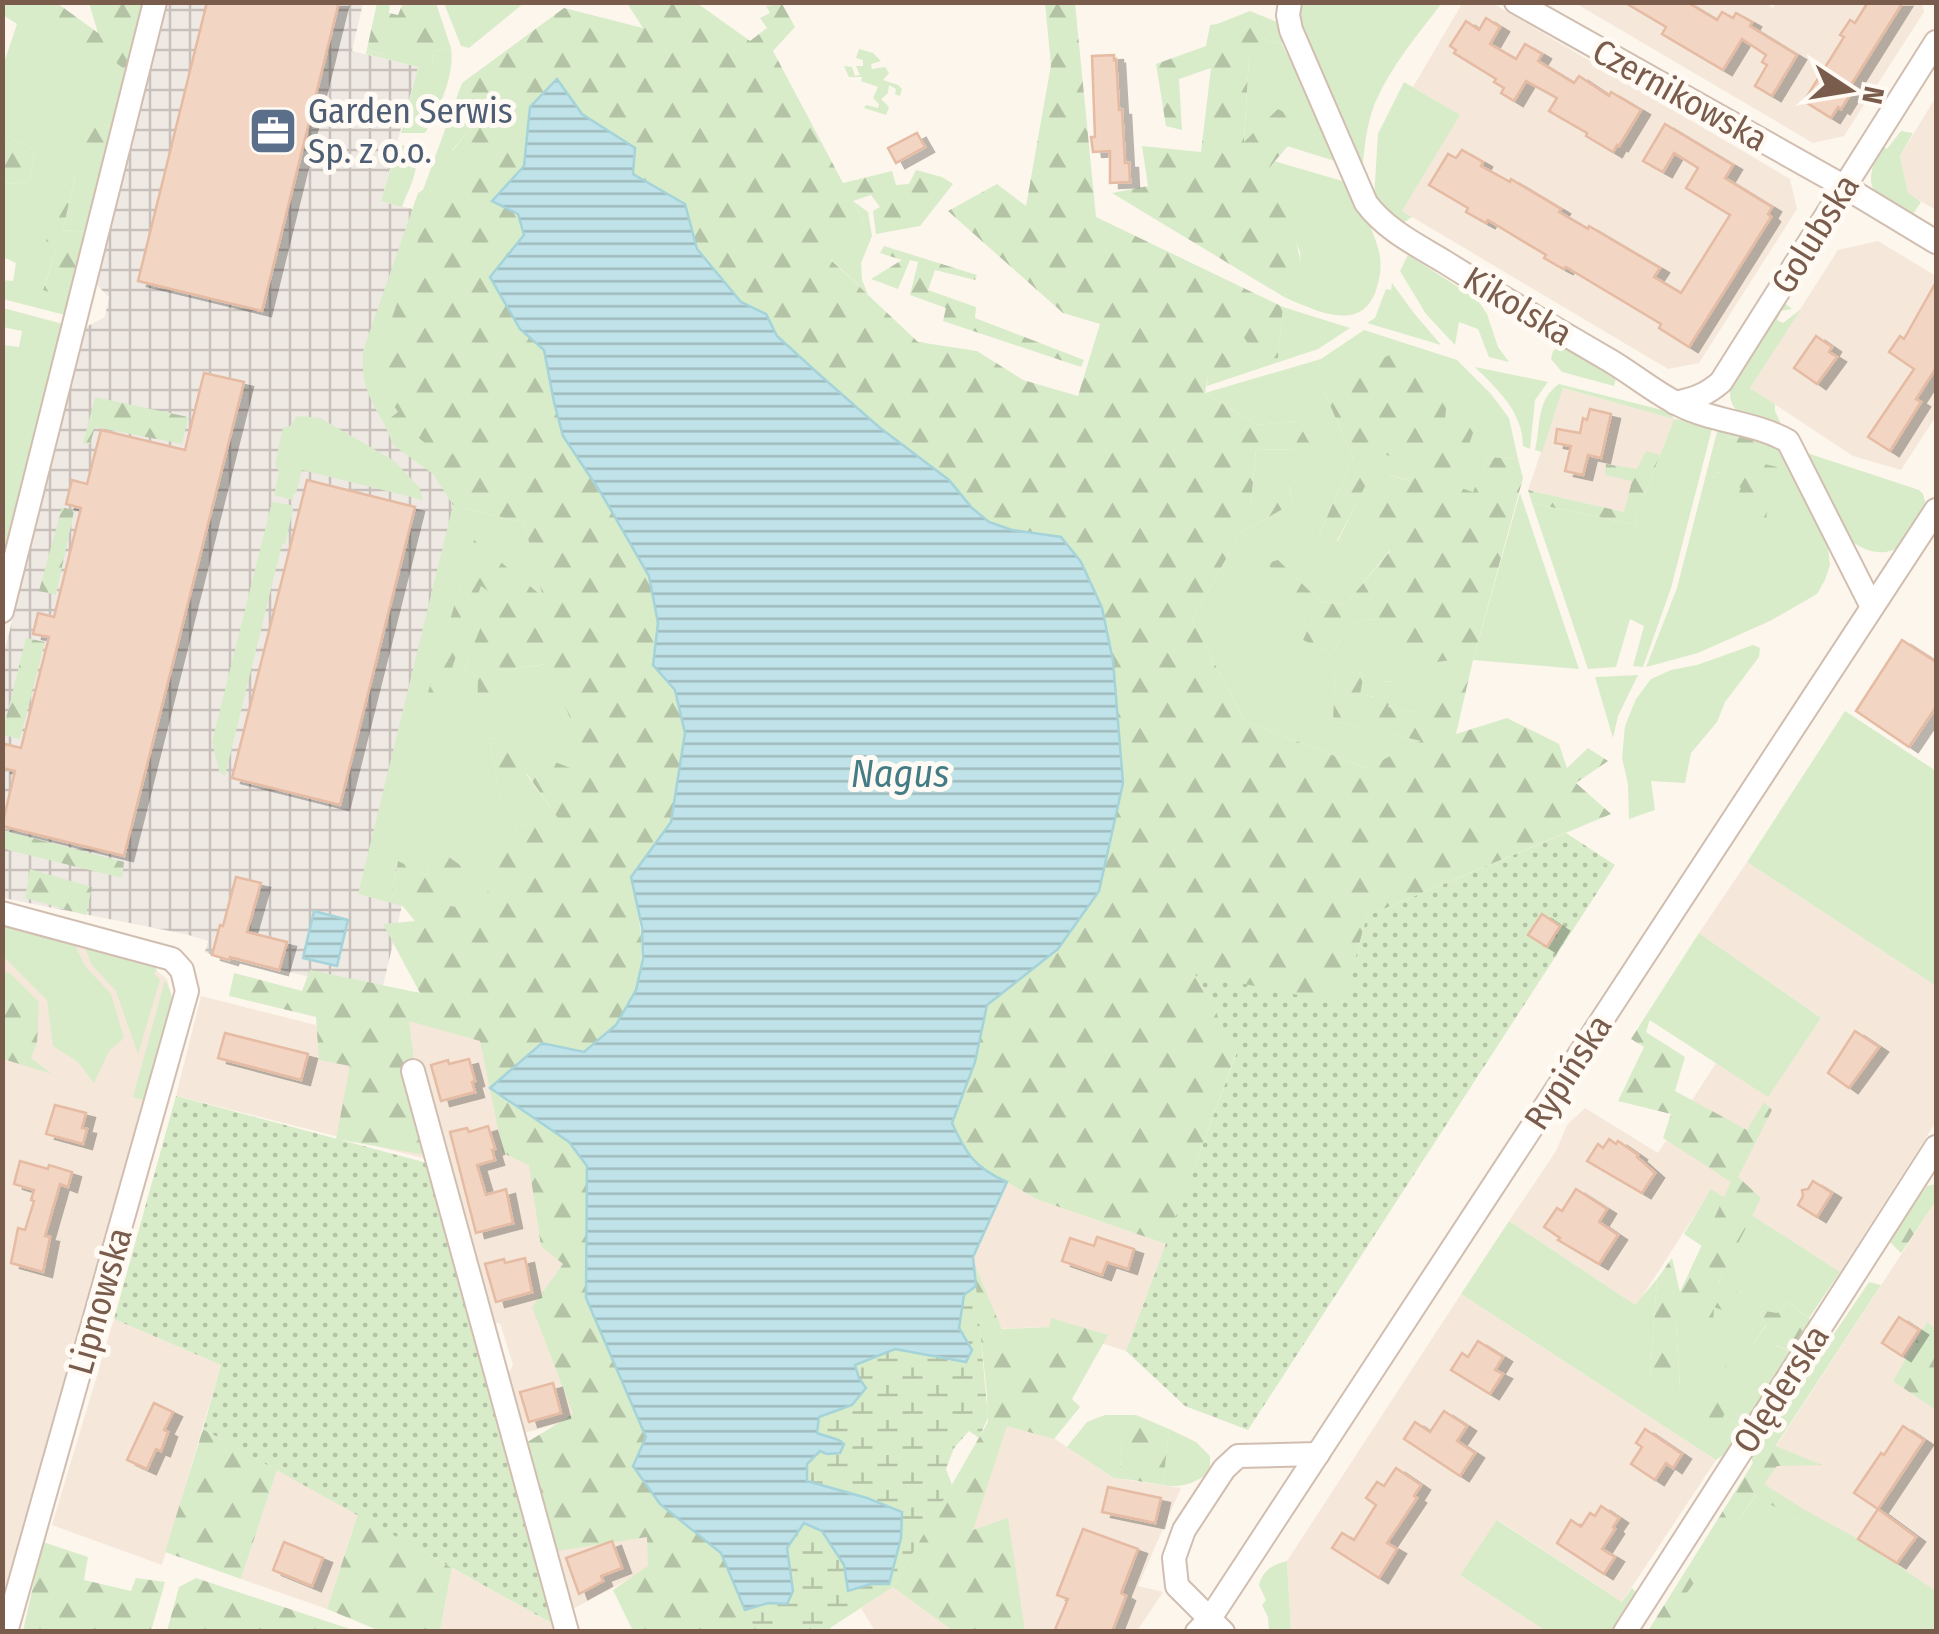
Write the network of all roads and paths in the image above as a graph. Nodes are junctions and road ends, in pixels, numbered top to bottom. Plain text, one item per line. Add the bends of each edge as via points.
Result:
1 (155, 2) edge
2 (1290, 2) edge
3 (1516, 2) edge
4 (1936, 42) edge
5 (1845, 186) junction
6 (1936, 242) edge
7 (1721, 382) junction
8 (1675, 403) junction
9 (1741, 424) junction
10 (1936, 510) edge
11 (1872, 608) junction
12 (2, 611) edge
13 (2, 913) edge
14 (413, 1072) dead end
15 (1936, 1147) edge
16 (1318, 1454) junction
17 (1210, 1628) edge
18 (6, 1632) edge
19 (567, 1632) edge
20 (1625, 1632) edge

1 - 12 street
2 - 8 street, Kikolska via 1290,30 1366,203 1388,227
3 - 5 street, Czernikowska
4 - 5 street, Golubska
5 - 6 street, Czernikowska
5 - 7 street, Golubska
7 - 8 street via 1709,393
7 - 9 street
8 - 9 street, Kikolska
9 - 11 street, Kikolska via 1788,440
10 - 11 street, Rypińska
11 - 16 street, Rypińska
13 - 18 street, Lipnowska via 167,957 182,970 186,991
14 - 19 street
15 - 20 street, Olęderska
16 - 17 street, Rypińska
16 - 17 street via 1238,1456 1207,1492 1174,1558 1177,1586

